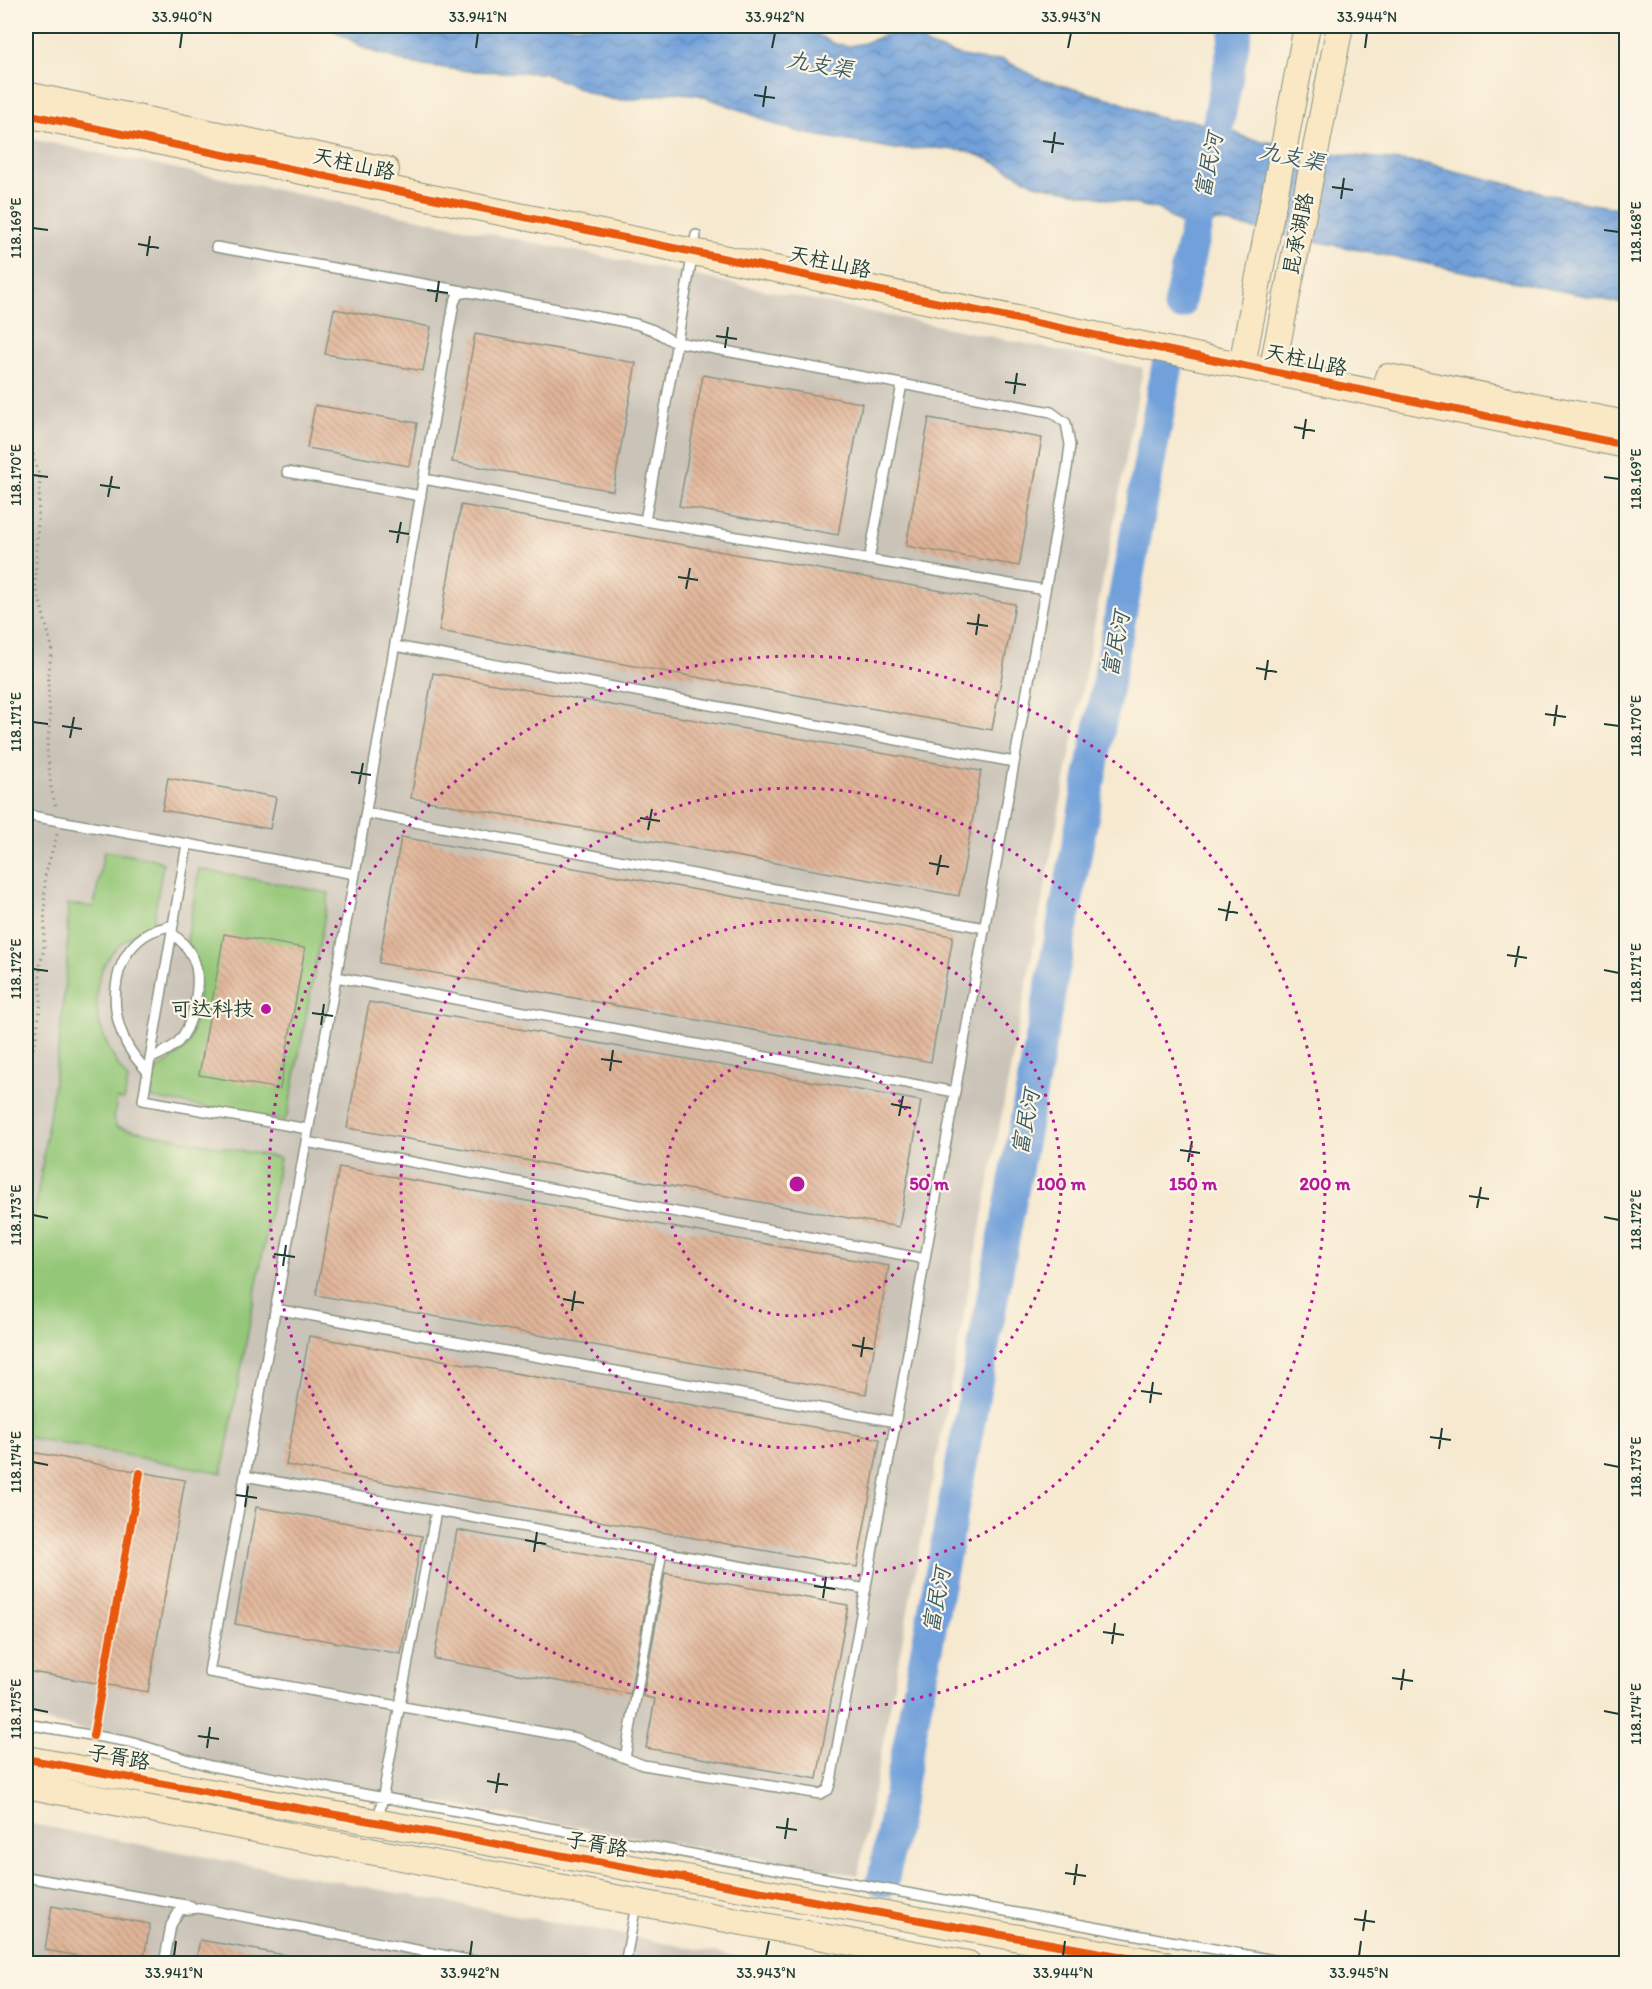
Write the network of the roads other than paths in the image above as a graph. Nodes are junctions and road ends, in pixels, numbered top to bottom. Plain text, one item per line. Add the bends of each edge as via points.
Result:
1 (1307, 26) edge
2 (1340, 26) edge
3 (26, 95) edge
4 (26, 114) edge
5 (695, 244) junction
6 (216, 247) dead end
7 (468, 292) junction
8 (677, 342) junction
9 (1244, 357) junction
10 (1273, 363) junction
11 (902, 384) junction
12 (1626, 424) edge
13 (1626, 444) edge
14 (287, 472) dead end
15 (424, 478) junction
16 (421, 496) junction
17 (645, 521) junction
18 (869, 560) junction
19 (1045, 590) junction
20 (395, 646) junction
21 (1014, 762) junction
22 (366, 813) junction
23 (26, 816) edge
24 (187, 844) junction
25 (355, 874) junction
26 (984, 928) junction
27 (173, 929) junction
28 (336, 977) junction
29 (150, 1059) junction
30 (148, 1072) junction
31 (955, 1092) junction
32 (308, 1130) junction
33 (306, 1142) junction
34 (925, 1259) junction
35 (275, 1310) junction
36 (896, 1422) junction
37 (245, 1476) junction
38 (436, 1511) junction
39 (662, 1552) junction
40 (866, 1589) junction
41 (400, 1706) junction
42 (26, 1724) edge
43 (625, 1758) junction
44 (26, 1759) edge
45 (26, 1785) edge
46 (383, 1798) junction
47 (378, 1823) junction
48 (26, 1877) edge
49 (636, 1902) junction
50 (199, 1908) junction
51 (164, 1964) edge
52 (489, 1964) edge
53 (625, 1964) edge
54 (968, 1964) edge
55 (1163, 1964) edge
56 (1296, 1964) edge

1 - 9 street, 昆承湖路
2 - 10 street, 昆承湖路
3 - 5 street, 天柱山路
4 - 5 street, 天柱山路
5 - 8 lane
5 - 9 street, 天柱山路
6 - 7 lane
7 - 8 lane via 636,324
7 - 15 lane via 458,294 454,303
8 - 11 lane
8 - 17 lane
9 - 10 street, 天柱山路
10 - 12 street, 天柱山路
10 - 13 street, 天柱山路
11 - 18 lane
11 - 19 lane via 1051,412 1066,423 1070,445 1067,469
14 - 16 lane
15 - 16 lane
15 - 17 lane
16 - 20 lane
17 - 18 lane
18 - 19 lane
19 - 21 lane
20 - 21 lane
20 - 22 lane
21 - 26 lane
22 - 25 lane
22 - 26 lane
23 - 24 lane
24 - 25 lane
24 - 27 lane
25 - 28 lane
26 - 31 lane
27 - 29 lane
27 - 29 lane via 194,959 197,991 189,1026 179,1041
27 - 30 lane via 152,932 138,941 126,956 115,987 124,1040
28 - 31 lane
28 - 32 lane
29 - 30 lane
30 - 32 lane via 143,1100
31 - 34 lane
32 - 33 lane
33 - 34 lane
33 - 35 lane
34 - 36 lane
35 - 36 lane
35 - 37 lane
36 - 40 lane
37 - 38 lane
37 - 41 lane via 209,1672
38 - 39 lane
38 - 41 lane
39 - 40 lane
39 - 43 lane
40 - 43 lane via 828,1790 820,1794
41 - 43 lane via 576,1738
41 - 46 lane
42 - 46 lane via 130,1742 210,1766
44 - 47 street, 子胥路
45 - 49 street
46 - 47 lane
46 - 56 lane
47 - 55 street, 子胥路
48 - 50 lane
49 - 53 lane
49 - 54 street
50 - 51 lane via 180,1910 171,1925
50 - 52 lane

